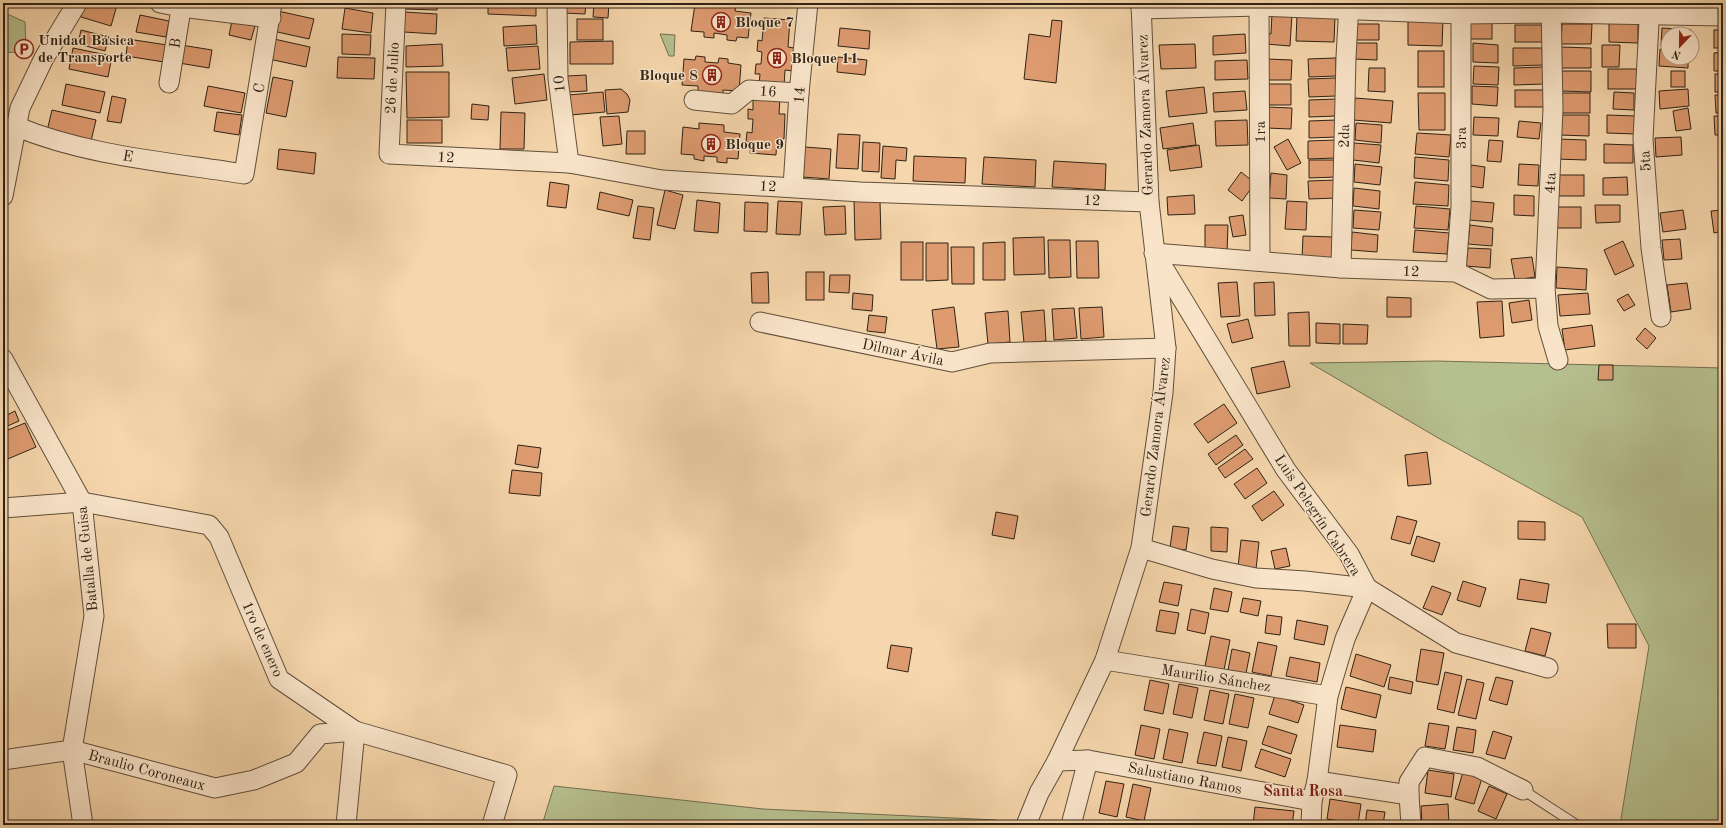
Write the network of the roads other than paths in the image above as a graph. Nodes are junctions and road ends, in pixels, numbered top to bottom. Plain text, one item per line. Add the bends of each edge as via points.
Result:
1 (77, 3) edge
2 (160, 3) edge
3 (396, 3) edge
4 (557, 3) edge
5 (805, 3) edge
6 (808, 3) edge
7 (1259, 4) edge
8 (181, 5) edge
9 (1141, 6) edge
10 (1349, 6) edge
11 (1461, 8) edge
12 (1551, 8) edge
13 (1650, 9) edge
14 (271, 10) edge
15 (1723, 16) edge
16 (169, 83) dead end
17 (799, 93) junction
18 (694, 100) dead end
19 (15, 126) junction
20 (389, 154) joint
21 (570, 164) junction
22 (244, 174) joint
23 (793, 187) junction
24 (3, 196) edge
25 (1149, 202) junction
26 (1154, 253) junction
27 (1260, 262) junction
28 (1341, 268) junction
29 (1456, 272) junction
30 (1545, 288) junction
31 (1661, 317) dead end
32 (760, 322) dead end
33 (1166, 348) junction
34 (3, 359) edge
35 (1558, 360) dead end
36 (82, 502) junction
37 (3, 508) edge
38 (1141, 548) junction
39 (1367, 588) junction
40 (1105, 660) junction
41 (1548, 668) dead end
42 (1328, 696) junction
43 (355, 730) junction
44 (72, 750) junction
45 (3, 760) edge
46 (1088, 760) junction
47 (1057, 761) junction
48 (1316, 781) junction
49 (1523, 790) joint
50 (1409, 795) junction
51 (1312, 801) junction
52 (83, 825) edge
53 (346, 825) edge
54 (492, 825) edge
55 (1026, 825) edge
56 (1071, 825) edge
57 (1312, 825) edge
58 (1411, 825) edge
59 (1577, 825) edge

1 - 19 street via 44,58 20,108
2 - 8 street
3 - 20 street, 26 de Julio
4 - 21 street, 10 via 558,79
5 - 6 street
6 - 17 street, 14
7 - 9 street
7 - 10 street
7 - 27 street, 1ra
8 - 14 street
8 - 16 street, B
9 - 25 street, Gerardo Zamora Álvarez
10 - 11 street
10 - 28 street, 2da
11 - 12 street
11 - 29 street, 3ra via 1461,207
12 - 13 street
12 - 30 street, 4ta via 1553,109
13 - 15 street
13 - 31 street, 5ta via 1643,140 1651,248
14 - 22 street, C
17 - 18 street, 16 via 748,90 732,104
17 - 23 street, 14
19 - 22 street, E via 38,135 100,151
19 - 24 street
20 - 21 street, 12
21 - 23 street, 12 via 662,180
23 - 25 street, 12 via 861,192
25 - 26 street, Gerardo Zamora Álvarez
26 - 27 street, 12
26 - 33 street, Gerardo Zamora Álvarez
26 - 39 street, Luis Pelegrín Cabrera via 1286,470 1349,554
27 - 28 street, 12
28 - 29 street, 12
29 - 30 street, 12 via 1491,289
30 - 35 street, 4ta via 1548,326
32 - 33 street, Dilmar Ávila via 952,362 990,353
33 - 38 street, Gerardo Zamora Álvarez via 1163,393
34 - 36 street, Batalla de Guisa
36 - 37 street
36 - 43 street, 1ro de enero via 209,526 219,537 279,680
36 - 44 street, Batalla de Guisa via 94,616
38 - 39 street via 1212,569 1256,578
38 - 40 street, Gerardo Zamora Álvarez
39 - 41 street via 1456,643
39 - 42 street, Luis Pelegrín Cabrera via 1344,639
40 - 42 street, Maurilio Sánchez
40 - 47 street, Gerardo Zamora Álvarez
42 - 48 street, Luis Pelegrín Cabrera
43 - 44 street, Braulio Coroneaux via 320,734 296,763 254,780 215,788
43 - 53 street
43 - 54 street, Braulio Coroneaux via 507,774
44 - 45 street, Braulio Coroneaux
44 - 52 street, Batalla de Guisa
46 - 47 street, Salustiano Ramos
46 - 51 street, Salustiano Ramos
46 - 56 street
47 - 55 street, Gerardo Zamora Álvarez via 1039,793
48 - 50 street
48 - 51 street, Luis Pelegrín Cabrera
49 - 50 street via 1477,767 1425,757 1409,782
49 - 59 lane
50 - 58 street
51 - 57 street, Luis Pelegrín Cabrera

